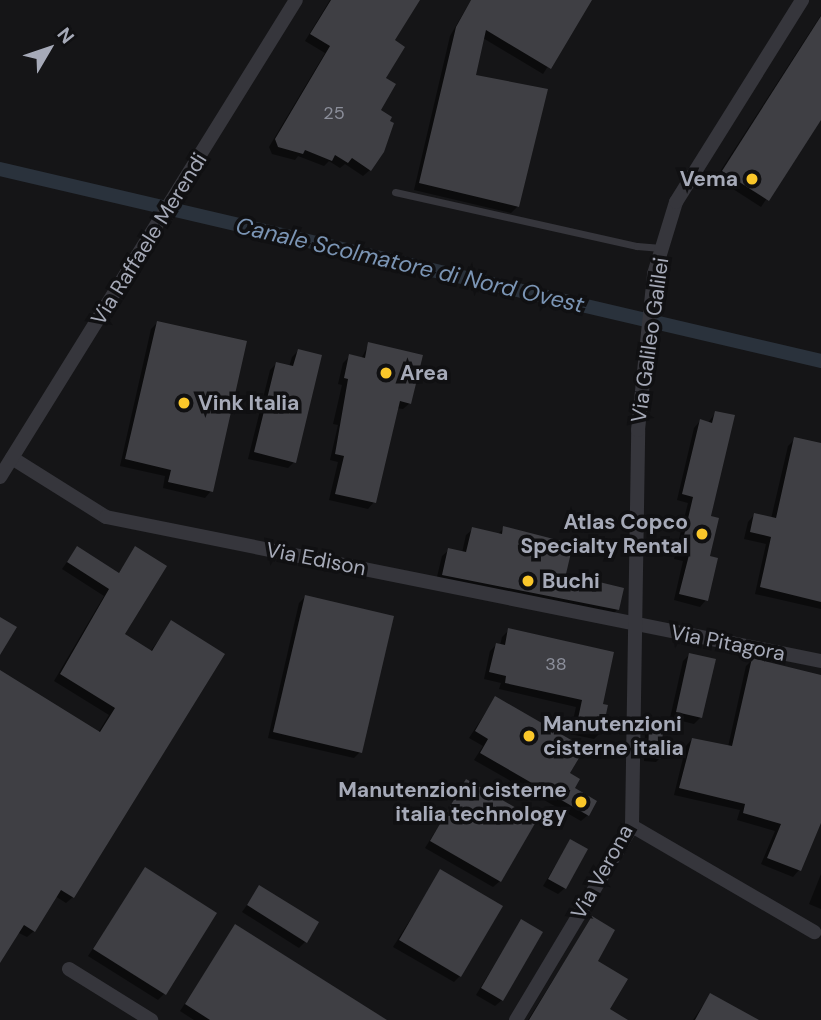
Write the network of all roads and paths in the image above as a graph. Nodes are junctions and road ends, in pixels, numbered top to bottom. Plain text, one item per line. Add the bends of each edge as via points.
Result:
1 (296, 0) edge
2 (800, 3) edge
3 (395, 192) dead end
4 (662, 248) junction
5 (12, 458) junction
6 (0, 477) edge
7 (636, 624) junction
8 (821, 661) edge
9 (632, 826) junction
10 (814, 932) dead end
11 (69, 969) dead end
12 (151, 1020) edge
13 (516, 1020) edge

1 - 5 street, Via Raffaele Merendi
2 - 4 street, Via Galileo Galilei via 676,202
3 - 4 lane
4 - 7 street, Via Galileo Galilei via 653,284 638,430
5 - 6 street, Via Raffaele Merendi
5 - 7 street, Via Edison via 106,517
7 - 8 street, Via Pitagora
7 - 9 street, Via Verona
9 - 10 street
9 - 13 street, Via Verona
11 - 12 street

